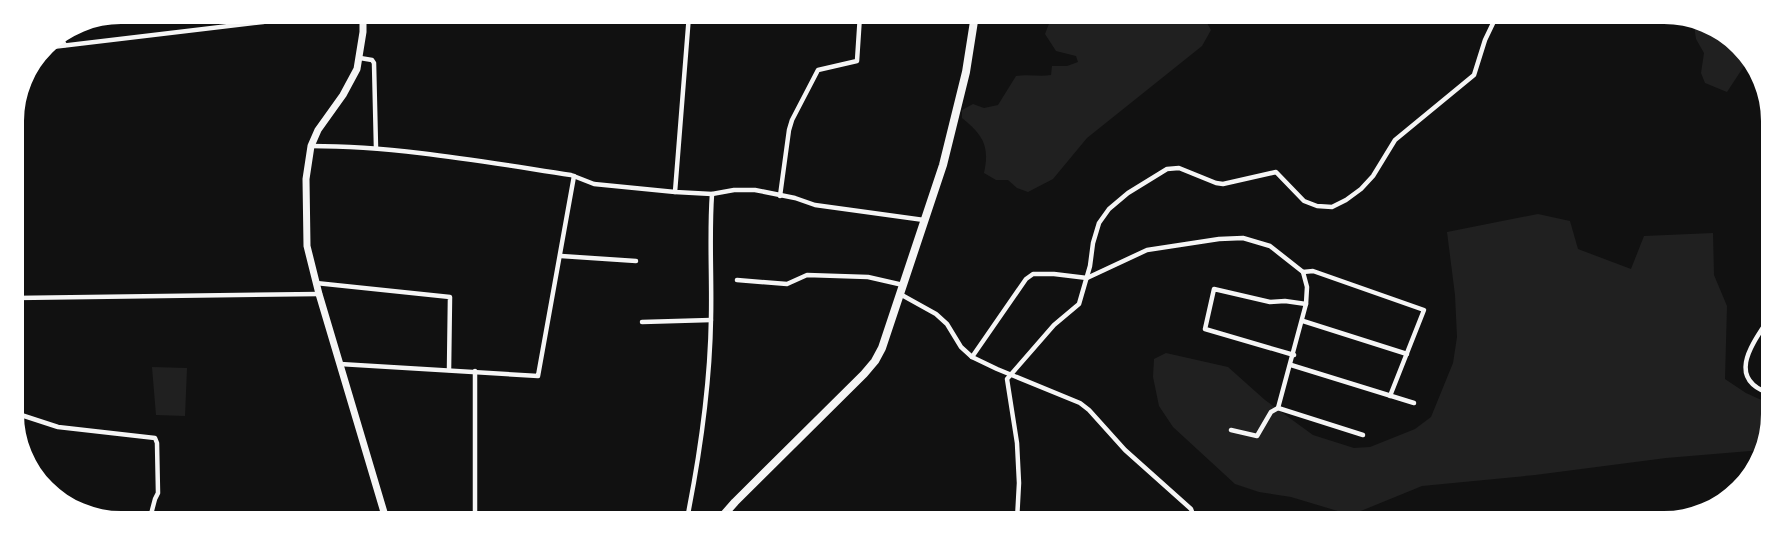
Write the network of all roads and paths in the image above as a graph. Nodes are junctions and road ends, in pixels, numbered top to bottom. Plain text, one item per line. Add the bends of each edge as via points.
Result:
1 (246, 24) edge
2 (363, 24) edge
3 (688, 24) edge
4 (859, 24) edge
5 (974, 24) edge
6 (1493, 24) edge
7 (65, 45) joint
8 (61, 46) edge
9 (360, 58) junction
10 (311, 146) junction
11 (376, 148) junction
12 (574, 176) junction
13 (675, 192) junction
14 (711, 194) junction
15 (780, 196) junction
16 (924, 220) junction
17 (561, 256) junction
18 (636, 261) dead end
19 (1303, 272) junction
20 (1087, 278) junction
21 (737, 280) dead end
22 (316, 283) junction
23 (903, 285) junction
24 (319, 294) junction
25 (900, 294) junction
26 (24, 298) edge
27 (1306, 304) junction
28 (711, 320) junction
29 (1303, 321) junction
30 (642, 322) dead end
31 (1761, 331) edge
32 (1407, 354) junction
33 (1294, 355) junction
34 (972, 357) junction
35 (340, 364) junction
36 (1291, 365) junction
37 (449, 370) junction
38 (475, 371) junction
39 (1010, 374) junction
40 (1761, 390) edge
41 (1390, 396) junction
42 (1414, 403) dead end
43 (1278, 408) junction
44 (24, 416) edge
45 (1231, 430) dead end
46 (1363, 435) dead end
47 (152, 511) edge
48 (384, 511) edge
49 (475, 511) edge
50 (688, 511) edge
51 (728, 511) edge
52 (1017, 511) edge
53 (1191, 511) edge

1 - 7 street
2 - 9 main road
3 - 13 street
4 - 15 street via 857,61 818,70 792,120
5 - 16 highway via 943,165
6 - 20 street via 1474,75 1395,140 1373,176 1346,200 1332,207 1304,201 1276,172 1223,184 1179,168 1167,169 1109,209 1099,223
7 - 8 street
9 - 10 main road via 352,79
9 - 11 street via 374,63
10 - 11 street
10 - 22 main road via 306,179 307,246
11 - 12 street
12 - 13 street via 594,184
12 - 17 street
13 - 14 street
14 - 15 street via 754,190
14 - 28 street
15 - 16 street via 815,205
16 - 23 highway
17 - 18 street
17 - 38 street via 539,374
19 - 20 street via 1270,246 1243,238 1147,250
19 - 27 street
19 - 32 street via 1313,271 1424,310
20 - 34 street via 1033,274
20 - 39 street via 1079,304 1054,325
21 - 23 street via 786,284 807,275 868,277
22 - 24 main road
22 - 37 street via 450,297
23 - 25 highway
24 - 26 street
24 - 35 main road
25 - 34 street via 942,319
25 - 51 highway via 875,361
27 - 29 street
27 - 33 street via 1270,302 1214,289 1205,329
28 - 30 street
28 - 50 street via 703,426
29 - 32 street
29 - 33 street
31 - 40 street via 1746,356 1746,366 1747,375
32 - 41 street
33 - 36 street
34 - 39 street
35 - 37 street
35 - 48 main road
36 - 41 street
36 - 43 street
37 - 38 street
38 - 49 street
39 - 52 street via 1007,379 1017,443
39 - 53 street via 1080,403
41 - 42 street
43 - 45 street via 1271,412 1257,436
43 - 46 street
44 - 47 street via 58,428 155,438 158,493

